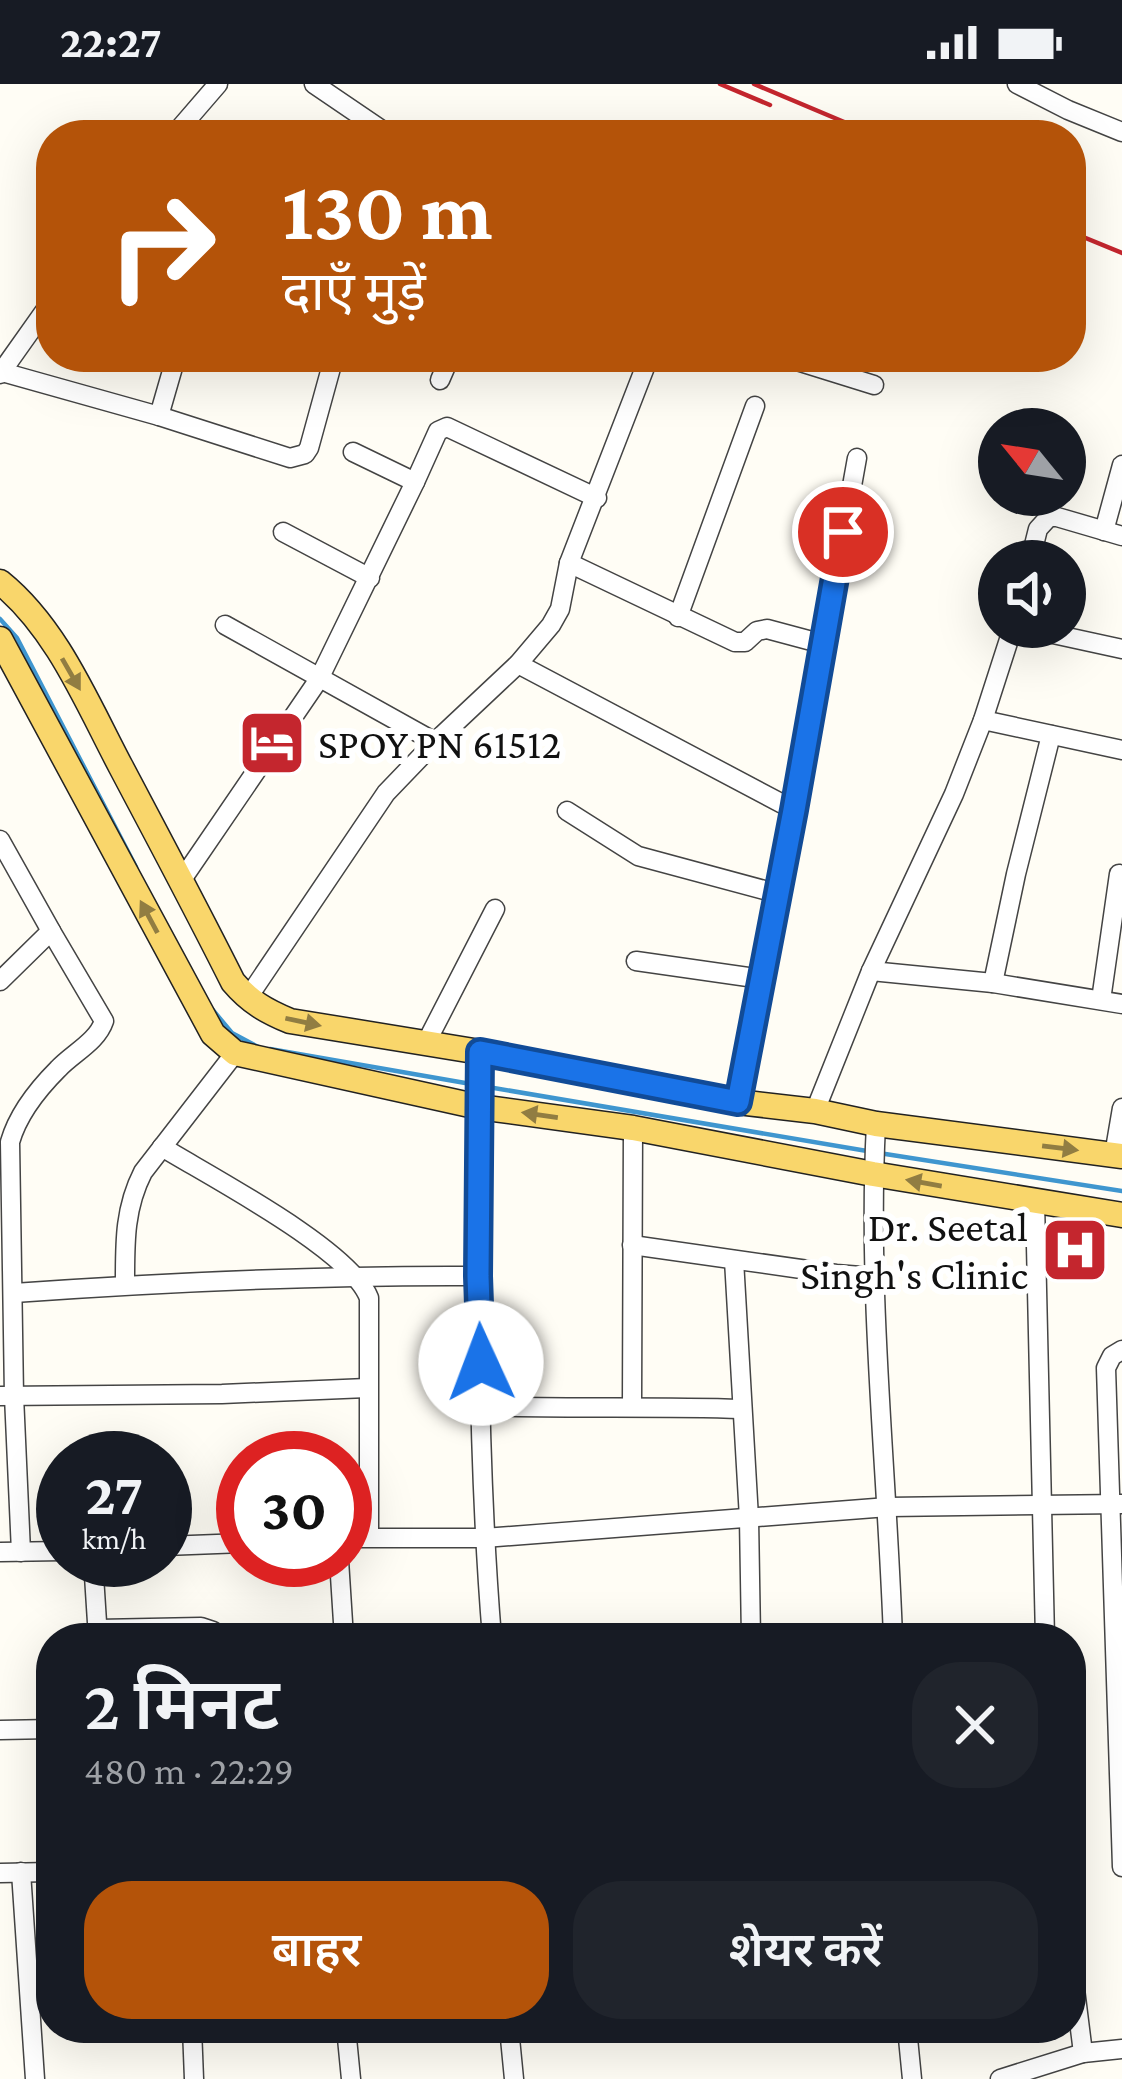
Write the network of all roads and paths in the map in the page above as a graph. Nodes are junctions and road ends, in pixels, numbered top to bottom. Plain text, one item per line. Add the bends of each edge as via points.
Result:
1 (218, 84) edge
2 (314, 84) edge
3 (1017, 84) edge
4 (1039, 89) edge
5 (187, 120) edge
6 (367, 120) edge
7 (1122, 132) edge
8 (36, 323) edge
9 (172, 372) edge
10 (330, 372) edge
11 (443, 372) edge
12 (643, 372) edge
13 (832, 372) edge
14 (1, 373) edge
15 (440, 380) dead end
16 (874, 385) dead end
17 (755, 406) dead end
18 (159, 416) junction
19 (353, 452) dead end
20 (857, 458) dead end
21 (1122, 465) edge
22 (415, 482) junction
23 (597, 497) junction
24 (283, 532) dead end
25 (1113, 534) edge
26 (1035, 540) edge
27 (569, 563) junction
28 (370, 578) junction
29 (0, 582) edge
30 (678, 617) junction
31 (225, 625) dead end
32 (0, 640) edge
33 (1086, 641) edge
34 (823, 644) junction
35 (1009, 648) edge
36 (1122, 649) edge
37 (518, 664) junction
38 (319, 679) junction
39 (982, 720) junction
40 (1051, 735) junction
41 (435, 742) junction
42 (1122, 750) edge
43 (794, 810) junction
44 (567, 811) dead end
45 (0, 840) edge
46 (1119, 874) dead end
47 (181, 881) junction
48 (779, 894) junction
49 (495, 909) dead end
50 (50, 931) junction
51 (636, 961) dead end
52 (197, 964) junction
53 (871, 971) junction
54 (762, 979) junction
55 (0, 981) edge
56 (993, 983) junction
57 (247, 999) junction
58 (1101, 1000) junction
59 (1122, 1004) edge
60 (426, 1043) junction
61 (235, 1053) junction
62 (480, 1058) junction
63 (479, 1098) junction
64 (738, 1102) junction
65 (1122, 1108) edge
66 (815, 1111) junction
67 (633, 1128) junction
68 (875, 1131) junction
69 (5, 1142) edge
70 (162, 1147) junction
71 (1118, 1156) edge
72 (873, 1169) junction
73 (1035, 1202) junction
74 (1122, 1215) edge
75 (632, 1245) junction
76 (734, 1260) junction
77 (355, 1275) junction
78 (478, 1276) junction
79 (874, 1277) junction
80 (125, 1285) junction
81 (14, 1293) junction
82 (1122, 1350) edge
83 (367, 1388) junction
84 (7, 1396) edge
85 (632, 1405) junction
86 (482, 1406) junction
87 (742, 1408) junction
88 (368, 1431) edge
89 (1116, 1504) edge
90 (1043, 1507) junction
91 (888, 1508) junction
92 (749, 1518) junction
93 (372, 1536) edge
94 (484, 1538) junction
95 (10, 1552) edge
96 (95, 1587) edge
97 (341, 1587) edge
98 (97, 1623) edge
99 (343, 1623) edge
100 (491, 1623) edge
101 (751, 1623) edge
102 (892, 1623) edge
103 (1045, 1623) edge
104 (36, 1729) edge
105 (0, 1730) edge
106 (1122, 1867) edge
107 (21, 1872) junction
108 (36, 1872) edge
109 (0, 1874) edge
110 (193, 2043) edge
111 (347, 2043) edge
112 (510, 2043) edge
113 (908, 2043) edge
114 (1082, 2043) edge
115 (1122, 2049) edge
116 (1083, 2054) junction
117 (35, 2079) edge
118 (194, 2079) edge
119 (351, 2079) edge
120 (514, 2079) edge
121 (912, 2079) edge
122 (1000, 2079) edge

1 - 5 street
2 - 6 street
3 - 4 street
4 - 7 street
8 - 14 street
9 - 18 street
10 - 18 street via 309,448 297,458
11 - 15 street
12 - 23 street
13 - 16 street
14 - 18 street
17 - 30 street
19 - 22 street
20 - 34 street
21 - 25 street
22 - 23 street via 443,427
22 - 28 street
23 - 27 street
24 - 28 street
25 - 26 street via 1048,518
27 - 30 street
27 - 37 street via 556,617
28 - 38 street
29 -> 47 main road via 47,632
30 - 34 street via 741,643 767,629
31 - 38 street
52 -> 32 main road
33 - 36 street
34 - 43 street
35 - 39 street
37 - 41 street
37 - 43 street
38 - 41 street
38 - 47 street
39 - 40 street
39 - 53 street
40 - 42 street
40 - 56 street
41 - 57 street via 386,793
43 - 48 street
44 - 48 street via 638,856
45 - 50 street
46 - 58 street
47 - 52 main road
48 - 54 street
49 - 60 street
50 - 55 street
50 - 69 street via 103,1026 58,1068
51 - 54 street
52 - 57 main road
52 - 61 main road via 213,1034
53 - 56 street
53 - 66 street
54 - 64 street
56 - 58 street
57 -> 60 main road via 290,1021
58 - 59 street
60 - 62 main road
61 - 63 main road
61 - 70 street
62 - 63 street
62 - 64 main road
67 -> 63 main road
63 - 78 street
64 - 66 main road
65 - 71 street
66 - 68 main road
67 - 72 main road
67 - 75 street
68 -> 71 main road
68 - 72 street
69 - 81 street
70 - 77 street
70 - 80 street via 130,1202
73 -> 72 main road
72 - 79 street
73 - 74 main road
73 - 90 street
75 - 76 street
75 - 85 street
76 - 79 street
76 - 87 street
77 - 78 street
77 - 80 street
77 - 83 street via 369,1298
78 - 86 street
79 - 91 street
80 - 81 street
81 - 84 street
82 - 89 street via 1106,1368
83 - 84 street
83 - 88 street
84 - 95 street
85 - 86 street
85 - 87 street
86 - 94 street
87 - 92 street
89 - 90 street
89 - 106 street
90 - 91 street
90 - 103 street
91 - 92 street
91 - 102 street
92 - 94 street
92 - 101 street
93 - 94 street
94 - 100 street
96 - 98 street
97 - 99 street
104 - 105 street
107 - 108 street
107 - 109 street
107 - 117 street
110 - 118 street
111 - 119 street
112 - 120 street
113 - 121 street
114 - 116 street
115 - 116 street
116 - 122 street

